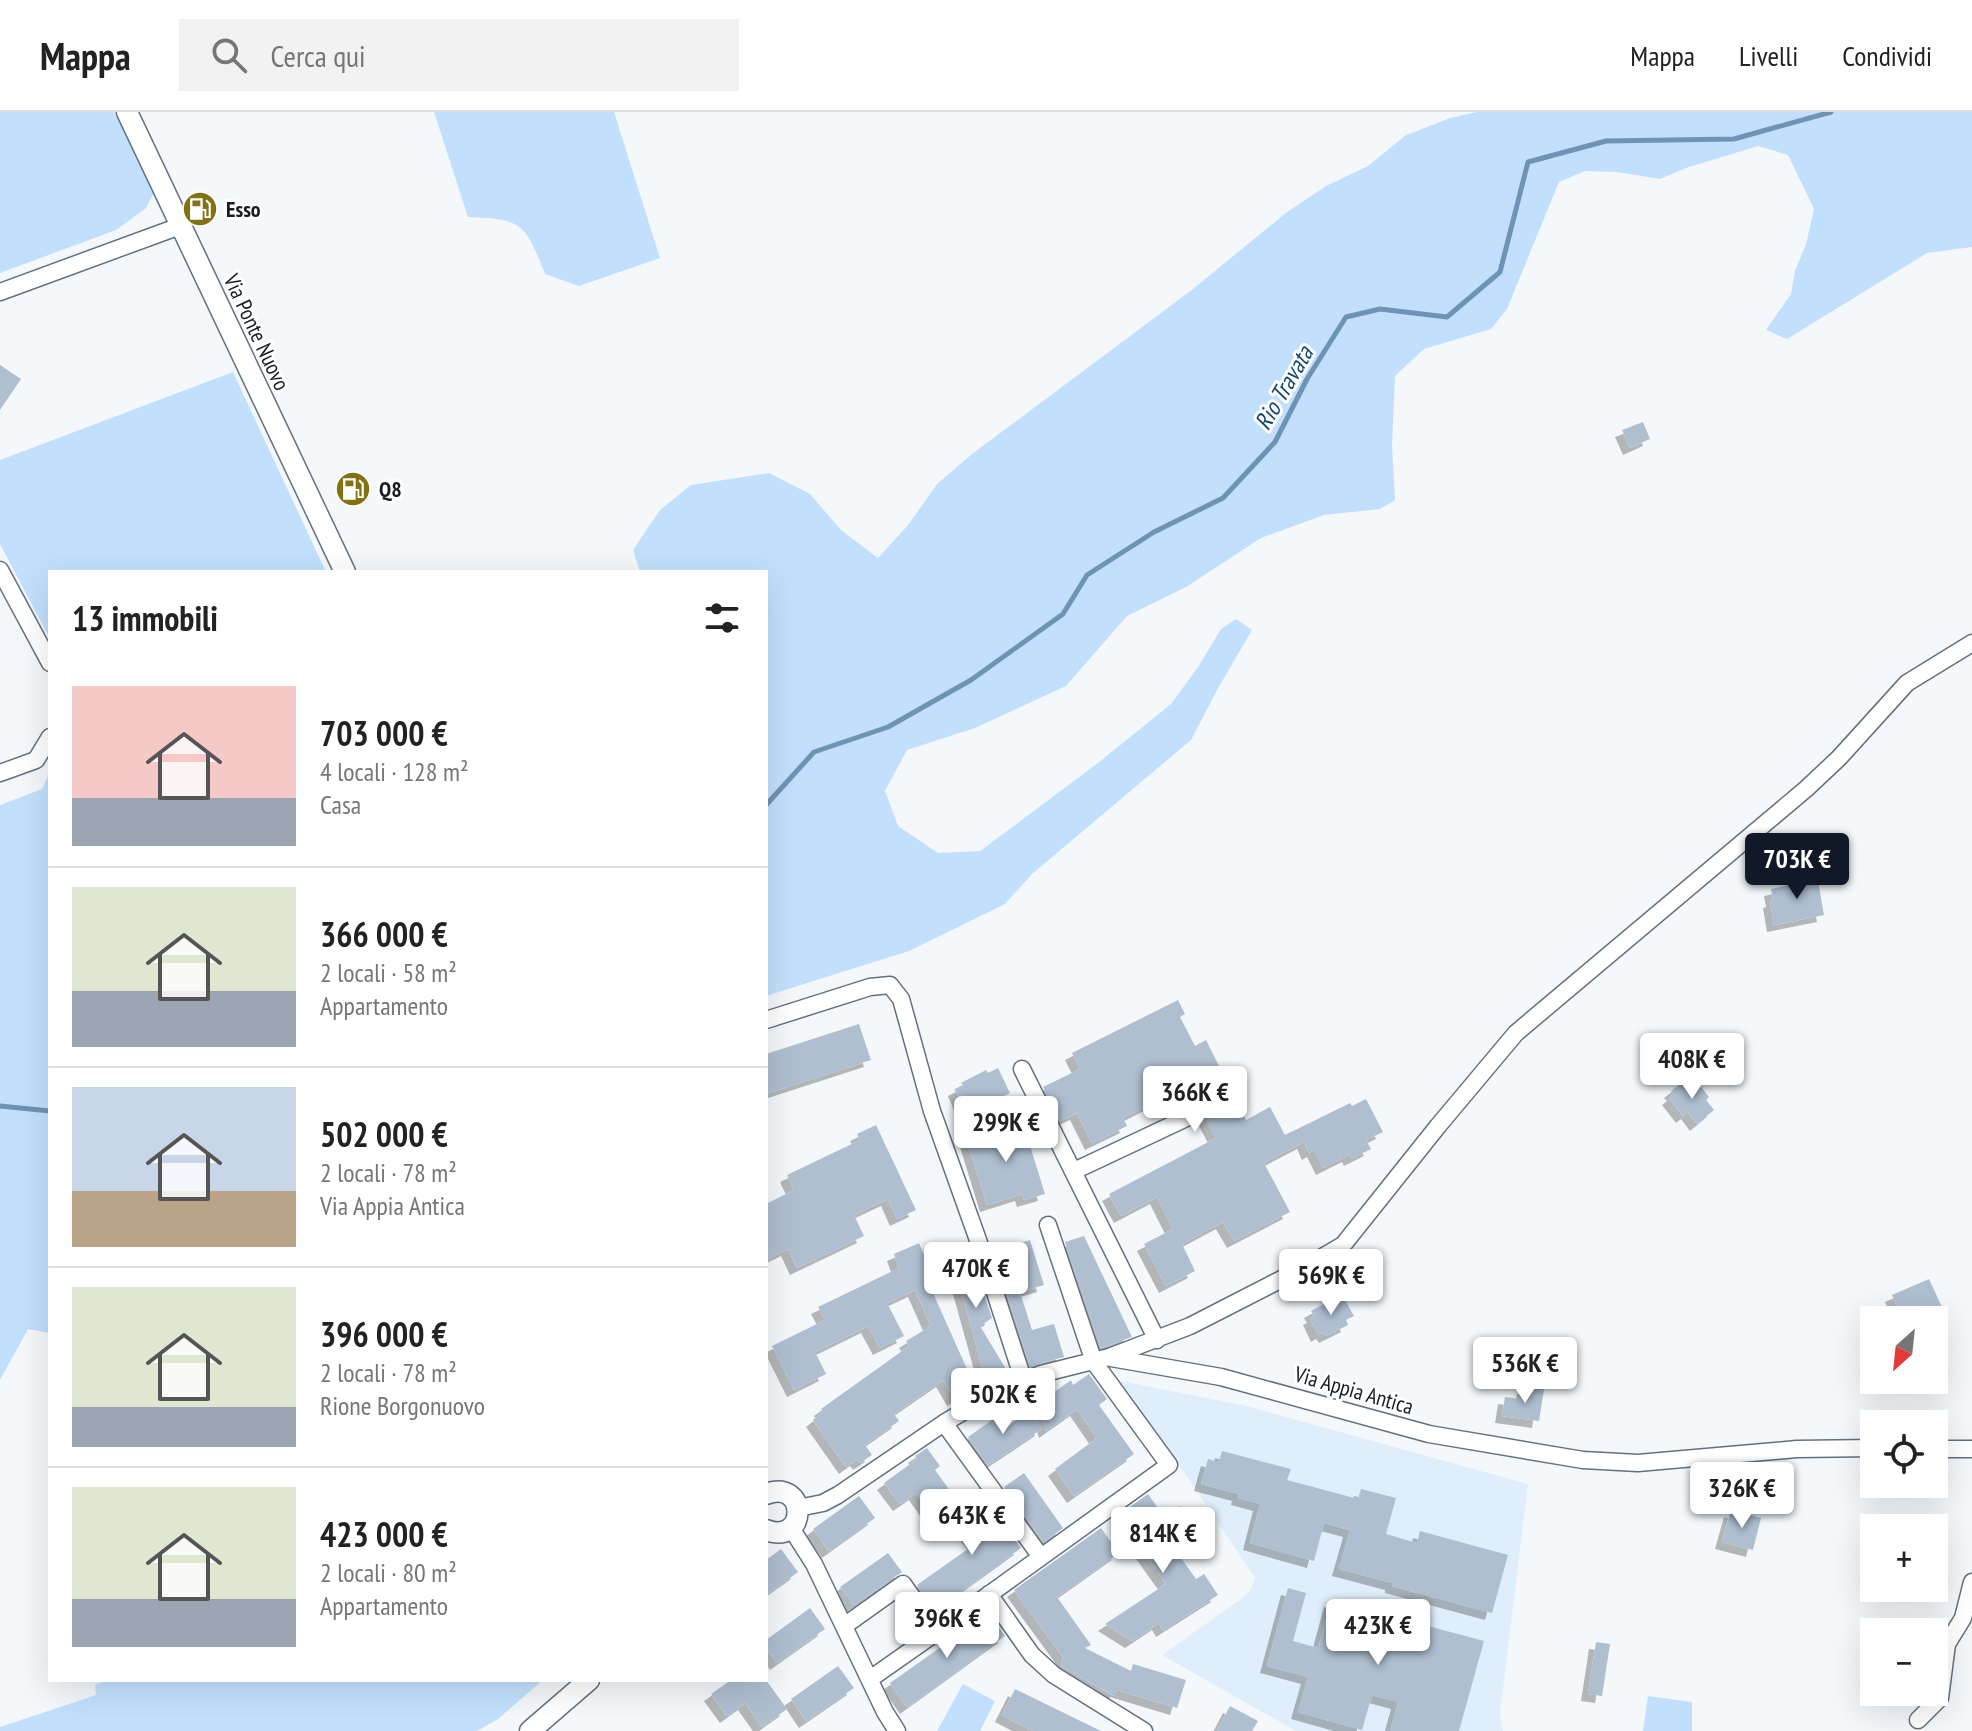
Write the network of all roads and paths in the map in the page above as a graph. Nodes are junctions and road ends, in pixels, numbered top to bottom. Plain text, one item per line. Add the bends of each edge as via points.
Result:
1 (127, 112) edge
2 (180, 226) junction
3 (0, 292) edge
4 (0, 570) edge
5 (344, 570) edge
6 (1972, 643) edge
7 (48, 659) edge
8 (48, 740) edge
9 (0, 773) edge
10 (768, 1019) edge
11 (1022, 1069) dead end
12 (1197, 1113) dead end
13 (1074, 1171) junction
14 (1048, 1225) dead end
15 (1157, 1340) junction
16 (1102, 1360) junction
17 (1023, 1379) junction
18 (944, 1423) junction
19 (1860, 1448) edge
20 (1948, 1449) edge
21 (1972, 1449) edge
22 (768, 1491) edge
23 (794, 1518) junction
24 (768, 1530) edge
25 (1041, 1557) junction
26 (1972, 1582) edge
27 (989, 1594) junction
28 (844, 1626) junction
29 (937, 1632) junction
30 (870, 1679) junction
31 (587, 1682) edge
32 (1918, 1720) dead end
33 (541, 1728) edge
34 (897, 1731) edge
35 (1144, 1731) edge

1 - 2 street, Via Ponte Nuovo
2 - 3 street
2 - 5 street, Via Ponte Nuovo
4 - 7 street
6 - 15 street via 1907,683 1806,789 1516,1033 1343,1245
8 - 9 street via 36,760
10 - 17 street via 870,987 890,985 901,999 932,1111
11 - 13 street
12 - 13 street
13 - 15 street
14 - 16 street
15 - 16 street
16 - 17 street, Via Appia Antica
16 - 19 street, Via Appia Antica via 1221,1377 1429,1434 1583,1460 1638,1463
16 - 25 street via 1169,1465
17 - 18 street, Via Appia Antica
18 - 23 street, Via Appia Antica via 838,1495
18 - 25 street
20 - 21 street
22 - 23 street via 787,1493 796,1502
23 - 24 street via 780,1533
23 - 28 street
25 - 27 street
26 - 32 street via 1963,1618 1947,1644 1940,1698
27 - 29 street
27 - 35 street via 1032,1655 1054,1675
28 - 29 street via 903,1584
28 - 30 street
29 - 30 street
30 - 34 street
31 - 33 street

